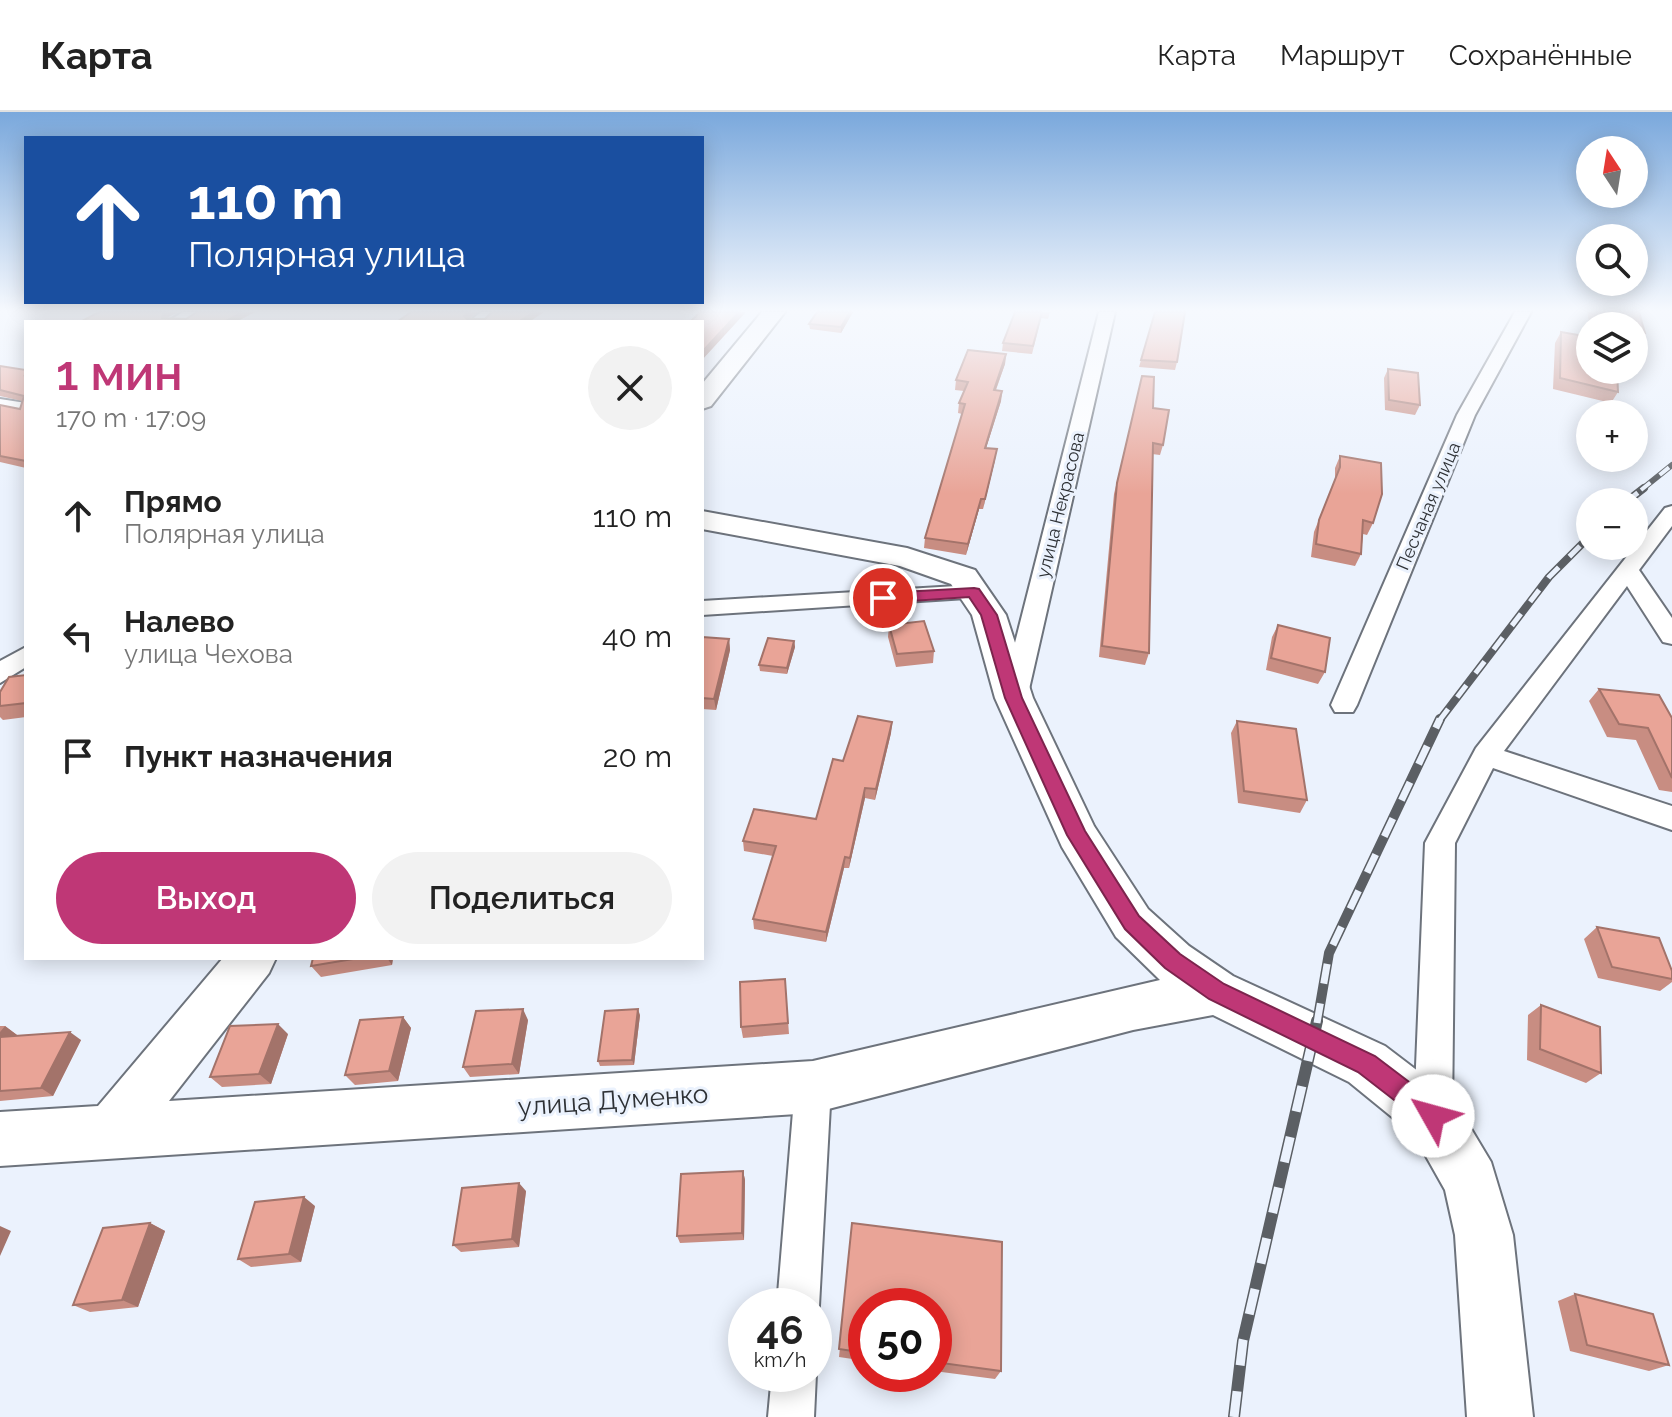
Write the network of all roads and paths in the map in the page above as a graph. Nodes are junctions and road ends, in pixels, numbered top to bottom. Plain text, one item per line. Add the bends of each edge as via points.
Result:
1 (725, 373) edge
2 (1092, 373) edge
3 (1489, 373) edge
4 (704, 399) edge
5 (1672, 512) edge
6 (704, 520) edge
7 (1627, 569) junction
8 (974, 592) junction
9 (704, 608) edge
10 (1672, 636) edge
11 (24, 648) edge
12 (0, 650) edge
13 (24, 656) edge
14 (0, 674) edge
15 (1014, 698) junction
16 (1344, 705) dead end
17 (1486, 755) junction
18 (1672, 818) edge
19 (250, 960) edge
20 (1216, 992) junction
21 (813, 1087) junction
22 (1433, 1116) junction
23 (110, 1134) junction
24 (0, 1139) edge
25 (799, 1288) edge
26 (793, 1392) edge
27 (791, 1417) edge
28 (1500, 1417) edge

1 - 4 main road
2 - 15 street, улица Некрасова
3 - 16 street, Песчаная улица via 1466,415
5 - 7 street
6 - 8 main road via 907,558 963,577
7 - 10 street
7 - 17 street
8 - 9 street
8 - 15 main road via 989,615
11 - 12 street
13 - 14 street
15 - 20 main road via 1077,835 1114,898 1172,961
17 - 18 street
17 - 22 street via 1440,843
19 - 23 main road
20 - 21 main road, улица Думенко via 1133,1007
20 - 22 main road via 1367,1064
21 - 23 main road, улица Думенко
21 - 25 street
22 - 28 main road via 1471,1182 1484,1235
23 - 24 main road, улица Думенко
26 - 27 street

